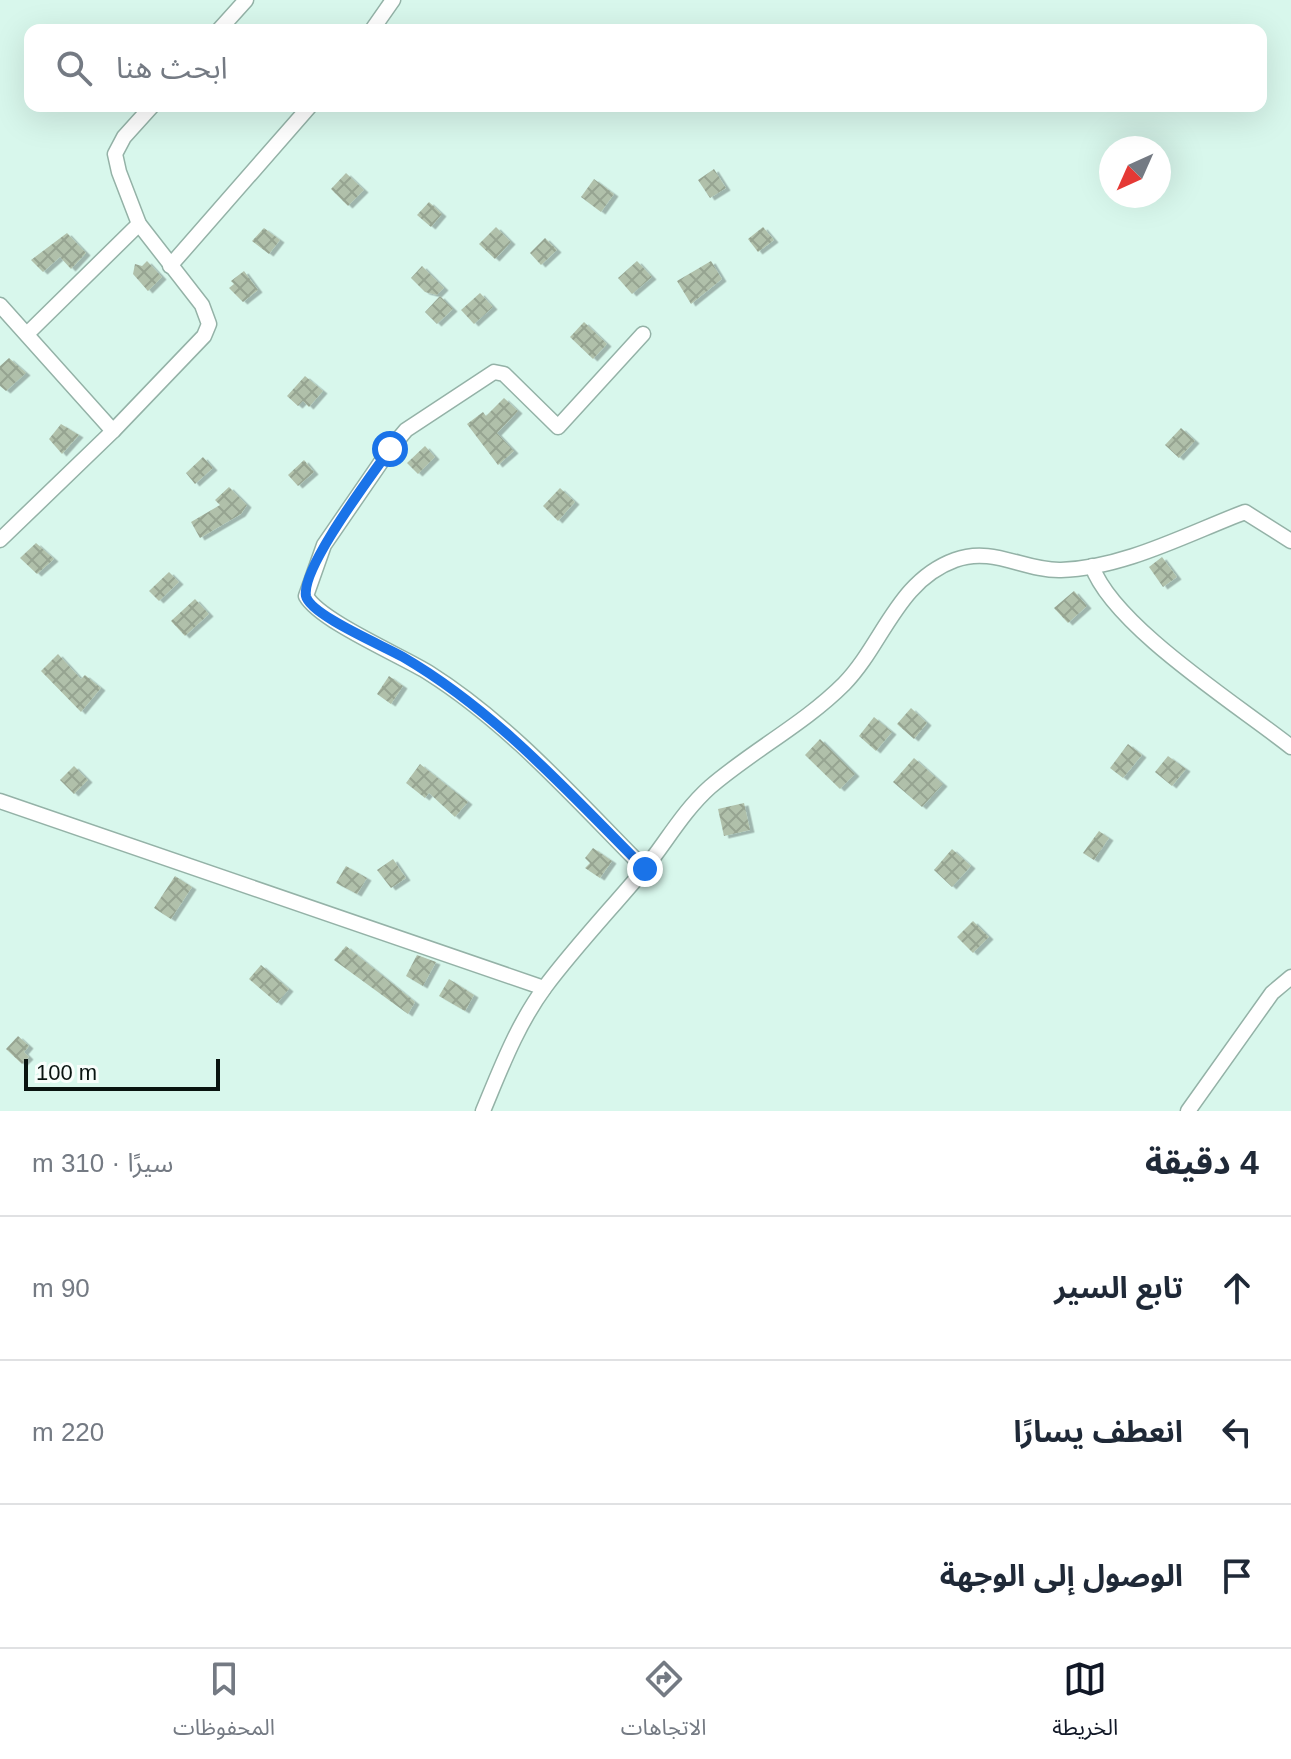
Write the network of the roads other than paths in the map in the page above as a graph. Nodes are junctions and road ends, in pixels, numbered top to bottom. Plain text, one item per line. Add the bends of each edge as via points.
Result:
1 (246, 0) edge
2 (393, 0) edge
3 (224, 24) edge
4 (376, 24) edge
5 (147, 112) edge
6 (305, 112) edge
7 (139, 224) junction
8 (170, 266) junction
9 (0, 305) edge
10 (27, 334) junction
11 (643, 334) dead end
12 (113, 431) junction
13 (0, 540) edge
14 (1291, 541) edge
15 (1092, 566) junction
16 (1291, 747) edge
17 (0, 801) edge
18 (645, 869) junction
19 (1291, 977) edge
20 (544, 988) junction
21 (483, 1111) edge
22 (1188, 1111) edge

1 - 3 street
2 - 4 street
5 - 7 street via 115,154
6 - 8 street
7 - 8 street
7 - 10 street
8 - 12 street via 202,305 209,324 204,336
9 - 10 street
10 - 12 street
11 - 18 street via 558,427 504,374 494,372 406,430 324,545 306,596 317,611 471,701
12 - 13 street
14 - 15 street via 1245,512
15 - 16 street via 1098,584 1132,623
15 - 18 street via 1040,569 982,555 955,560 924,578 898,605 845,682 698,798
17 - 20 street
18 - 20 street
19 - 22 street via 1272,993
20 - 21 street via 512,1041

